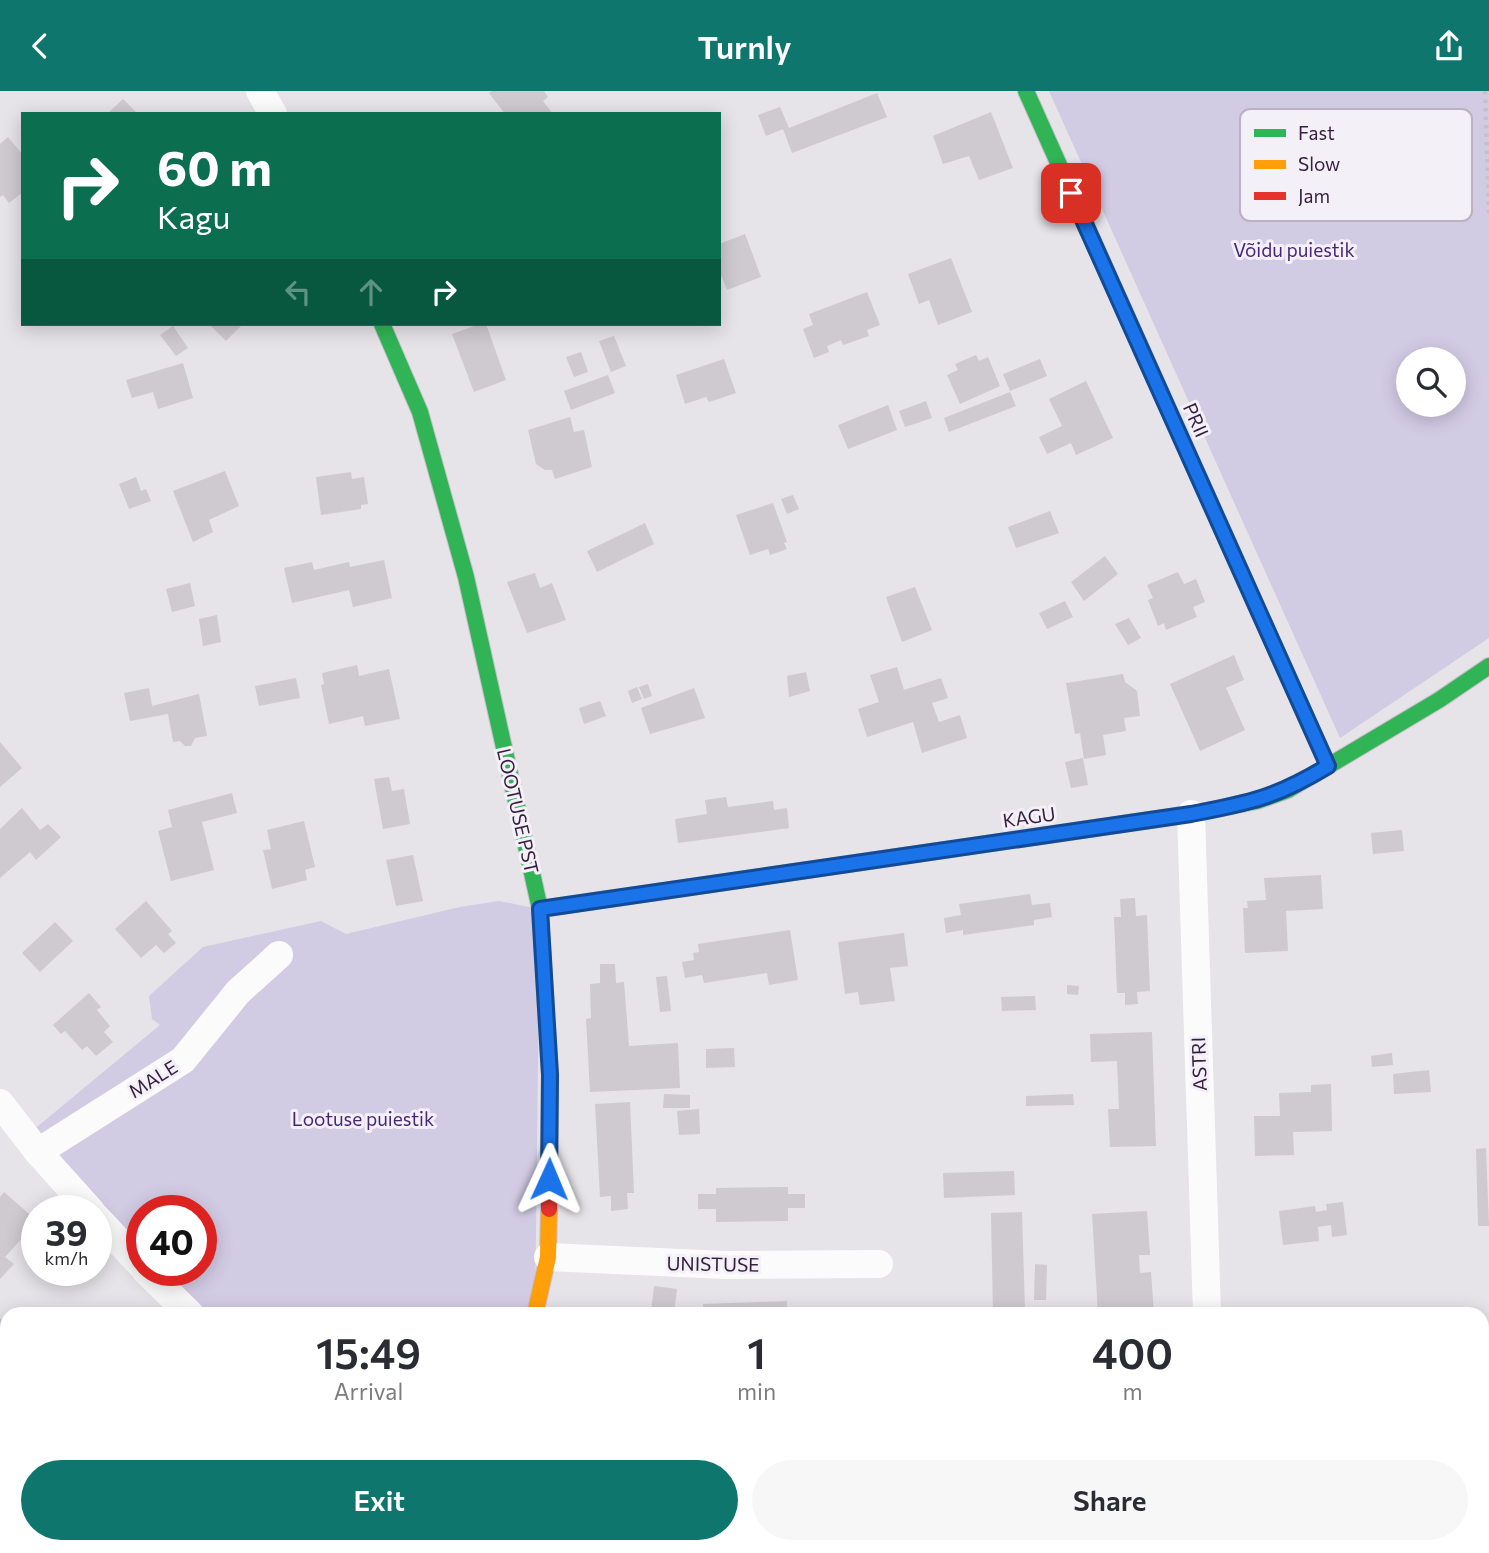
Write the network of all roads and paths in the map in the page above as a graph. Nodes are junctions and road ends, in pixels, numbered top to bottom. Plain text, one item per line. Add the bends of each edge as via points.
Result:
1 (260, 91) edge
2 (1026, 91) edge
3 (1485, 91) edge
4 (272, 112) edge
5 (1489, 213) edge
6 (383, 326) edge
7 (1489, 666) edge
8 (1328, 766) junction
9 (1191, 814) junction
10 (540, 909) junction
11 (279, 955) dead end
12 (0, 1103) edge
13 (38, 1152) junction
14 (77, 1195) edge
15 (112, 1234) edge
16 (126, 1249) edge
17 (548, 1257) junction
18 (879, 1264) dead end
19 (161, 1286) edge
20 (183, 1307) edge
21 (537, 1307) edge
22 (1207, 1307) edge

1 - 4 street
2 - 8 street, PRII
3 - 5 path
6 - 10 street, LOOTUSE PST via 420,412 466,577
7 - 8 street, KAGU
8 - 9 street, KAGU via 1288,790 1257,801
9 - 10 street, KAGU
9 - 22 street, ASTRI
10 - 17 street, LOOTUSE PST via 550,1075
11 - 13 street, MALE via 238,992 183,1060
12 - 13 street
13 - 14 street
15 - 16 street
17 - 18 street, UNISTUSE via 725,1265
17 - 21 street, LOOTUSE PST
19 - 20 street

